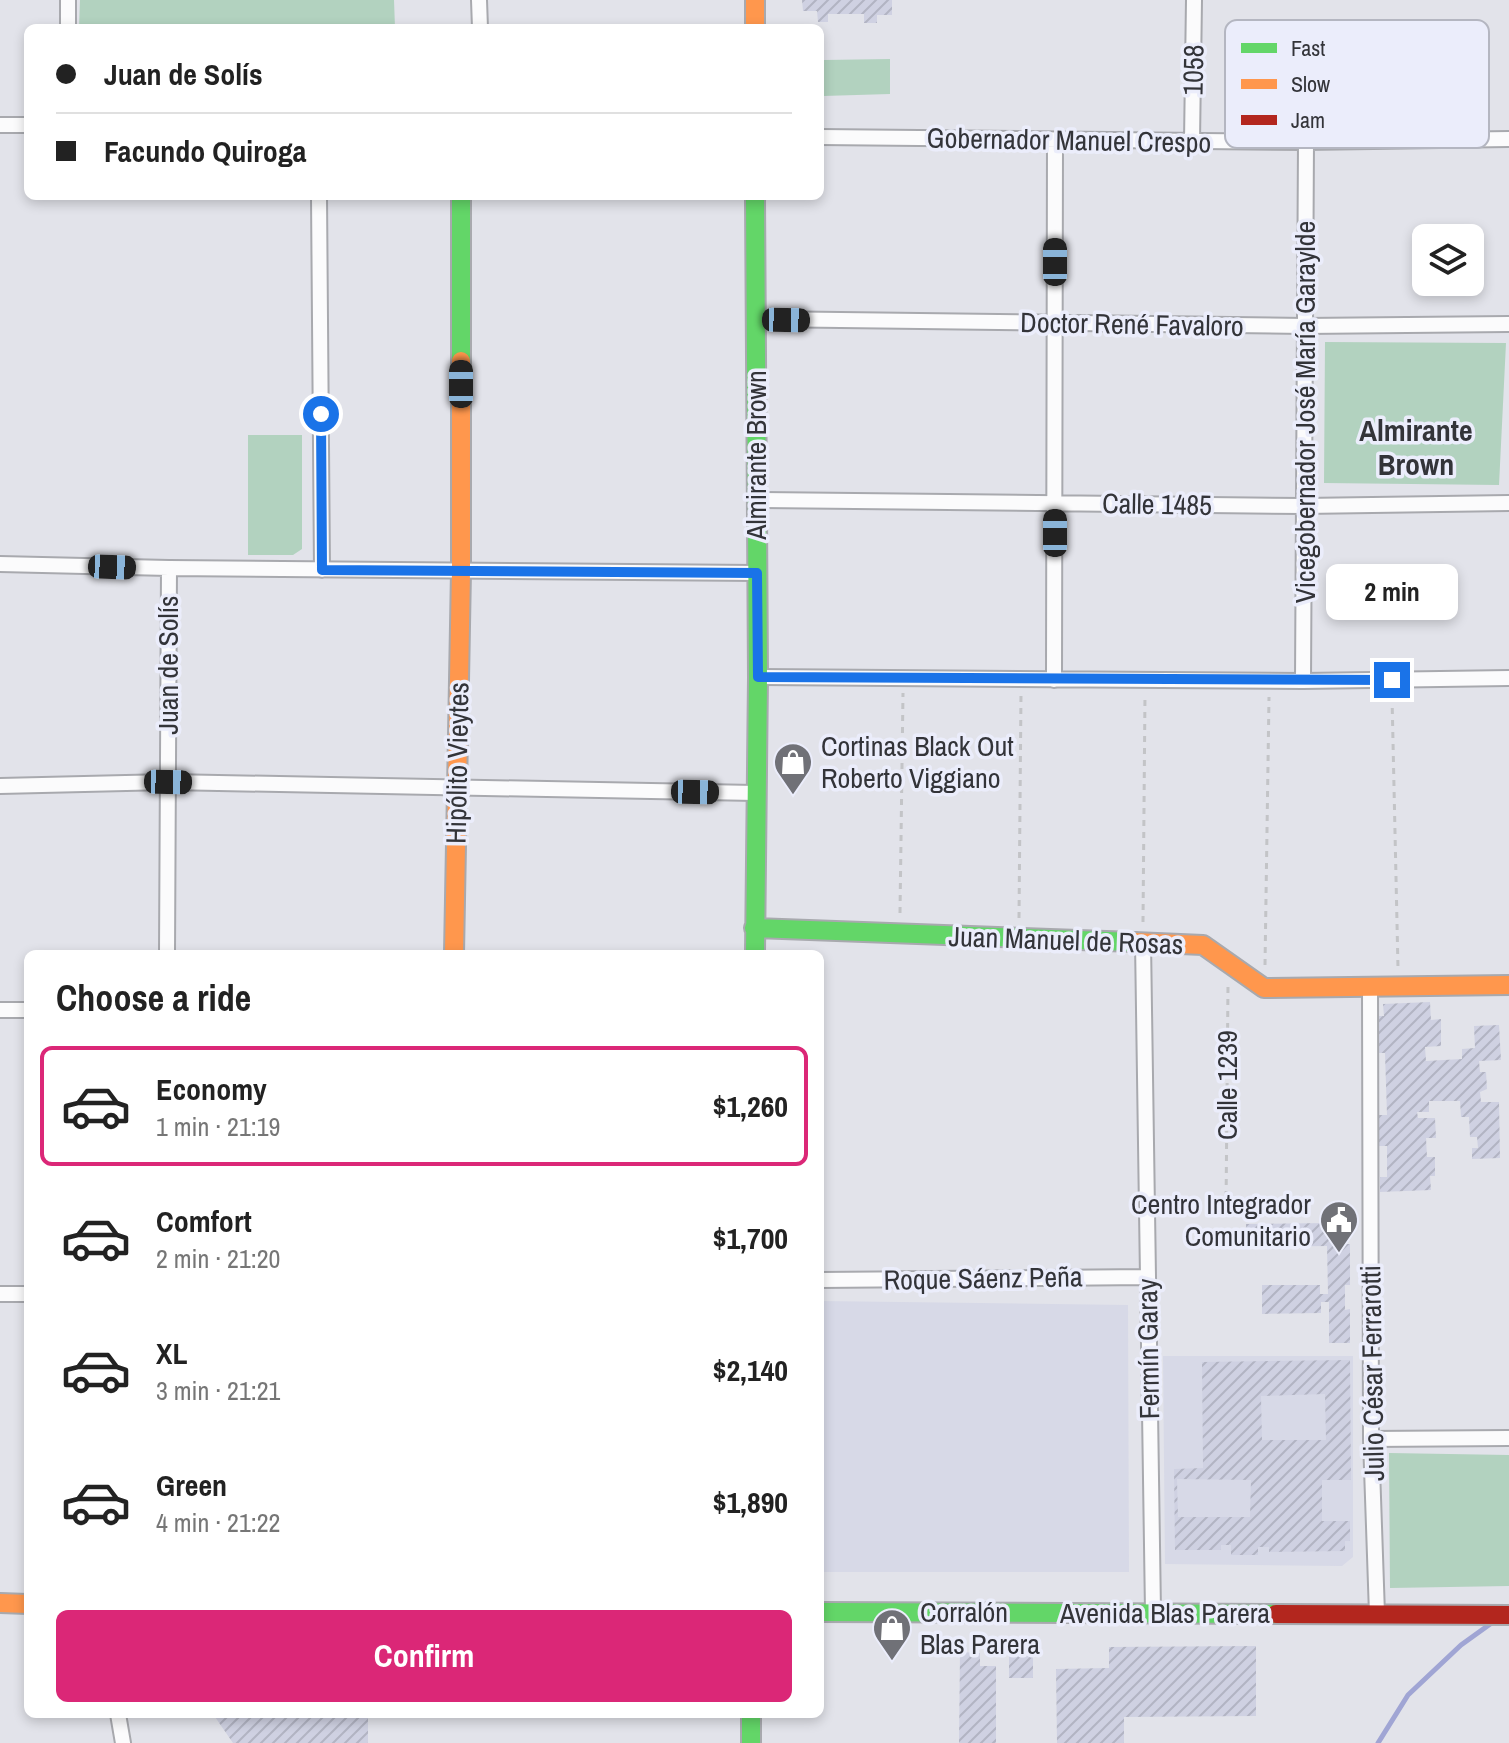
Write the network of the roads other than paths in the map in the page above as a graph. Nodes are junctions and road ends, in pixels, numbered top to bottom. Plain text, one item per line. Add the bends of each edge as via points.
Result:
1 (68, 0) edge
2 (479, 0) edge
3 (755, 0) edge
4 (1194, 0) edge
5 (68, 24) edge
6 (480, 24) edge
7 (755, 24) edge
8 (0, 125) edge
9 (24, 125) edge
10 (824, 137) edge
11 (1489, 139) edge
12 (1509, 139) edge
13 (1055, 140) junction
14 (1192, 141) junction
15 (1225, 141) edge
16 (1306, 148) edge
17 (319, 200) edge
18 (461, 200) edge
19 (755, 200) edge
20 (756, 319) junction
21 (1055, 323) junction
22 (1509, 324) edge
23 (1305, 326) junction
24 (757, 500) junction
25 (1055, 503) junction
26 (1509, 503) edge
27 (1304, 506) junction
28 (0, 564) edge
29 (169, 568) junction
30 (322, 570) junction
31 (461, 571) junction
32 (757, 573) junction
33 (758, 677) junction
34 (1509, 678) edge
35 (1054, 680) junction
36 (1303, 681) junction
37 (168, 782) junction
38 (0, 786) edge
39 (457, 788) junction
40 (755, 793) junction
41 (754, 928) junction
42 (1143, 942) junction
43 (167, 950) edge
44 (454, 950) edge
45 (755, 950) edge
46 (1509, 985) edge
47 (1370, 988) junction
48 (0, 1010) edge
49 (24, 1010) edge
50 (1146, 1277) junction
51 (824, 1280) edge
52 (0, 1294) edge
53 (24, 1294) edge
54 (1509, 1438) edge
55 (1371, 1439) junction
56 (0, 1603) edge
57 (24, 1604) edge
58 (824, 1612) edge
59 (1153, 1612) junction
60 (1377, 1614) junction
61 (1509, 1615) edge
62 (119, 1718) edge
63 (751, 1718) edge
64 (123, 1743) edge
65 (751, 1743) edge

1 - 5 street
2 - 6 street
3 - 7 main road
4 - 14 street, 1058
8 - 9 street
10 - 13 street, Gobernador Manuel Crespo
11 - 12 street, Gobernador Manuel Crespo
13 - 14 street, Gobernador Manuel Crespo
13 - 21 street
14 - 15 street, Gobernador Manuel Crespo
16 - 23 street, Vicegobernador José María Garaylde
17 - 30 street
18 - 31 main road, Hipólito Vieytes
19 - 20 main road, Almirante Brown
20 - 21 street, Doctor René Favaloro
20 - 24 main road, Almirante Brown
21 - 23 street, Doctor René Favaloro
21 - 25 street
22 - 23 street, Doctor René Favaloro
23 - 27 street, Vicegobernador José María Garaylde
24 - 25 street, Calle 1485
24 - 32 main road, Almirante Brown
25 - 27 street, Calle 1485
25 - 35 street
26 - 27 street, Calle 1485
27 - 36 street, Vicegobernador José María Garaylde
28 - 29 street
29 - 30 street
29 - 37 street, Juan de Solís
30 - 31 street
31 - 32 street
31 - 39 main road, Hipólito Vieytes
32 - 33 main road, Almirante Brown
33 - 35 street
33 - 40 main road, Almirante Brown
34 - 36 street
35 - 36 street
37 - 38 street
37 - 39 street
37 - 43 street, Juan de Solís
39 - 40 street
39 - 44 main road, Hipólito Vieytes
40 - 41 main road, Almirante Brown
41 - 42 main road, Juan Manuel de Rosas
41 - 45 main road, Almirante Brown
42 - 47 main road, Juan Manuel de Rosas via 1203,945 1264,988
42 - 50 street, Fermín Garay
46 - 47 main road
47 - 55 street, Julio César Ferrarotti
48 - 49 street
50 - 51 street, Roque Sáenz Peña
50 - 59 street, Fermín Garay
52 - 53 street
54 - 55 street
55 - 60 street, Julio César Ferrarotti
56 - 57 main road
58 - 59 main road, Avenida Blas Parera
59 - 60 main road, Avenida Blas Parera
60 - 61 main road, Avenida Blas Parera
62 - 64 street
63 - 65 main road

